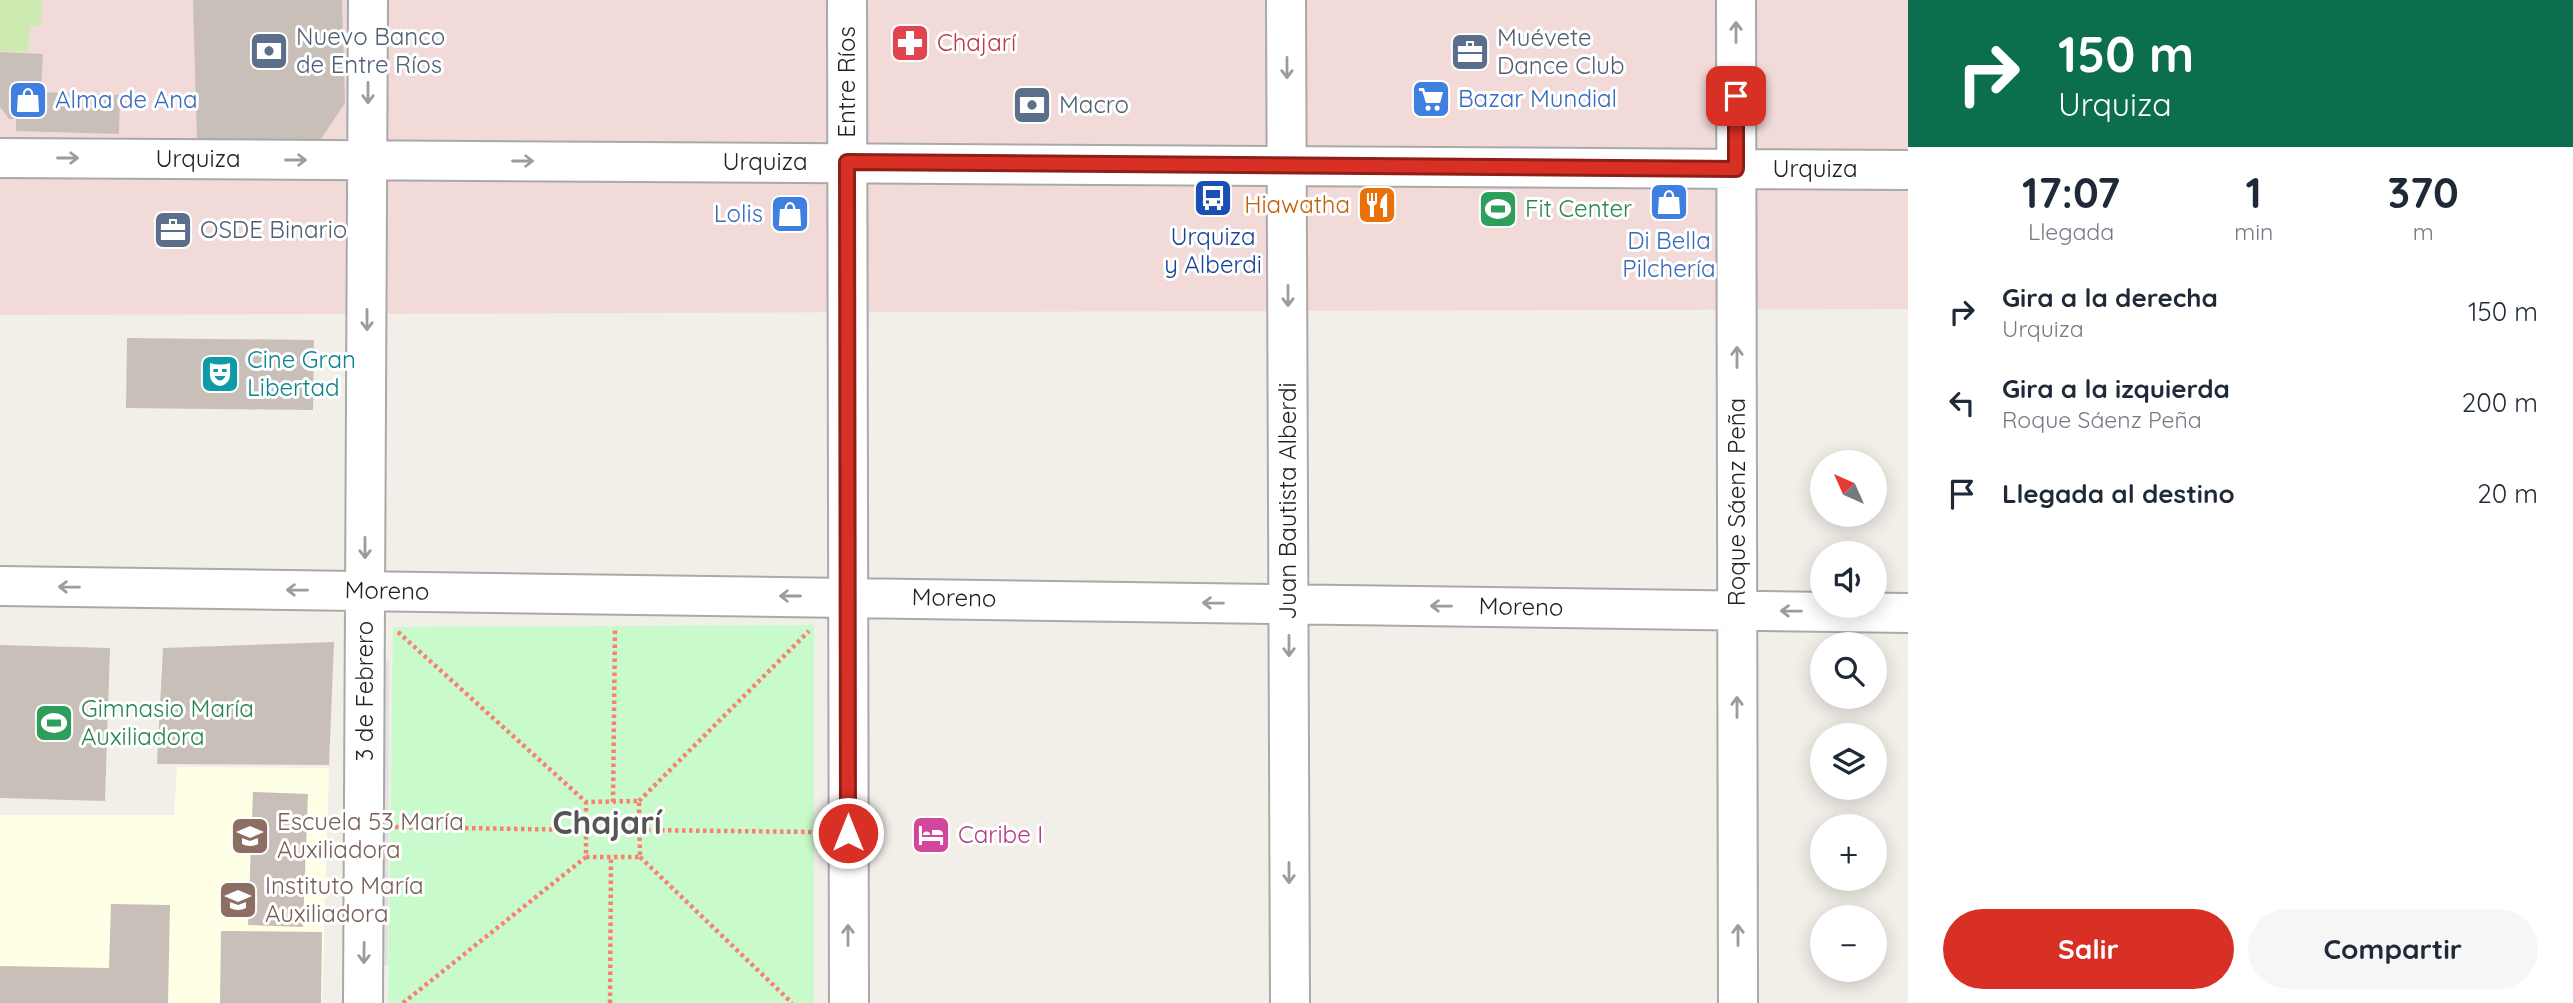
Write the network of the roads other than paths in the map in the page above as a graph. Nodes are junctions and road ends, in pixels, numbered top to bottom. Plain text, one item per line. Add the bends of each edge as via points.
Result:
1 (368, 0) edge
2 (847, 0) edge
3 (1286, 0) edge
4 (1736, 0) edge
5 (0, 158) edge
6 (367, 160) junction
7 (847, 162) junction
8 (1287, 165) junction
9 (1736, 169) junction
10 (1908, 170) edge
11 (0, 586) edge
12 (365, 591) junction
13 (849, 597) junction
14 (1289, 604) junction
15 (1737, 610) junction
16 (1908, 612) edge
17 (363, 1003) edge
18 (849, 1003) edge
19 (1290, 1003) edge
20 (1738, 1003) edge

1 -> 6 street, 3 de Febrero
2 - 7 street, Entre Ríos
3 -> 8 street, Juan Bautista Alberdi
9 -> 4 street, Roque Sáenz Peña
5 -> 6 street, Urquiza
6 -> 7 street, Urquiza
6 -> 12 street, 3 de Febrero
7 - 8 street, Urquiza
7 - 13 street, Entre Ríos
8 - 9 street, Urquiza
8 -> 14 street, Juan Bautista Alberdi
9 - 10 street, Urquiza
15 -> 9 street, Roque Sáenz Peña
12 -> 11 street, Moreno
13 -> 12 street, Moreno
12 -> 17 street, 3 de Febrero
14 -> 13 street, Moreno
18 -> 13 street, Entre Ríos
15 -> 14 street, Moreno
14 -> 19 street, Juan Bautista Alberdi
16 -> 15 street, Moreno
20 -> 15 street, Roque Sáenz Peña

